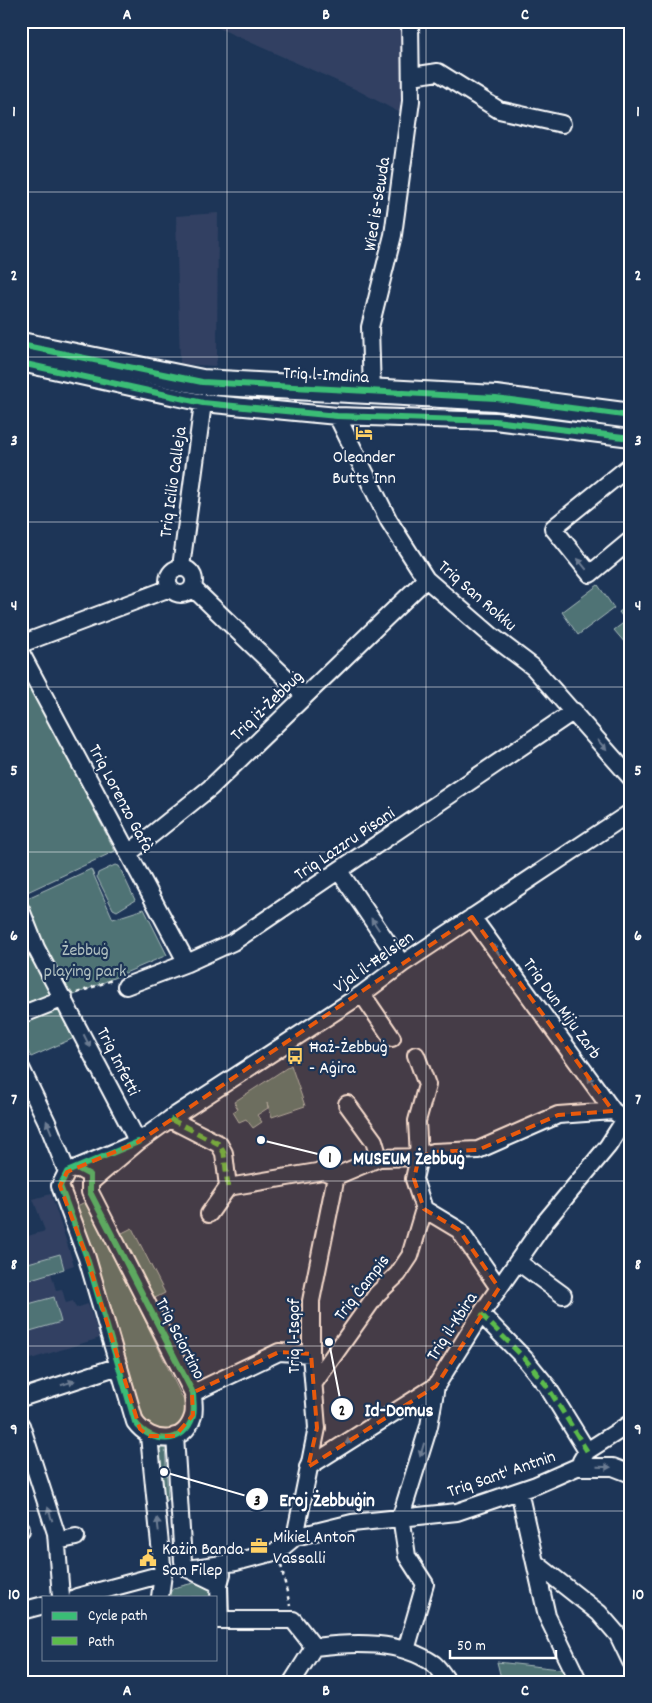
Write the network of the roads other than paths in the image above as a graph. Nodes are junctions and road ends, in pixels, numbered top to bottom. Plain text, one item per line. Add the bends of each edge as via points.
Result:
1 (410, 21) edge
2 (412, 76) junction
3 (562, 124) dead end
4 (21, 345) edge
5 (21, 363) edge
6 (372, 392) junction
7 (203, 403) junction
8 (337, 416) junction
9 (631, 416) edge
10 (631, 438) edge
11 (631, 465) edge
12 (631, 540) edge
13 (181, 568) junction
14 (426, 580) junction
15 (170, 588) junction
16 (193, 588) junction
17 (21, 644) edge
18 (21, 653) edge
19 (304, 695) junction
20 (574, 712) junction
21 (631, 778) edge
22 (631, 812) edge
23 (129, 853) junction
24 (339, 871) junction
25 (21, 910) edge
26 (472, 917) junction
27 (187, 963) junction
28 (402, 964) junction
29 (128, 986) road end
30 (362, 994) junction
31 (64, 998) junction
32 (21, 1015) edge
33 (392, 1038) dead end
34 (416, 1055) dead end
35 (21, 1068) edge
36 (347, 1104) dead end
37 (622, 1113) edge
38 (170, 1119) junction
39 (138, 1142) junction
40 (419, 1156) junction
41 (379, 1158) junction
42 (72, 1170) junction
43 (336, 1176) junction
44 (90, 1187) junction
45 (228, 1187) junction
46 (65, 1196) junction
47 (424, 1209) junction
48 (209, 1214) dead end
49 (518, 1262) junction
50 (499, 1288) junction
51 (563, 1295) dead end
52 (481, 1314) junction
53 (311, 1354) junction
54 (119, 1366) junction
55 (314, 1383) junction
56 (436, 1386) junction
57 (193, 1393) junction
58 (21, 1398) edge
59 (631, 1423) edge
60 (21, 1425) edge
61 (148, 1436) junction
62 (175, 1436) junction
63 (587, 1451) junction
64 (308, 1467) junction
65 (577, 1467) junction
66 (631, 1474) edge
67 (519, 1491) junction
68 (401, 1516) junction
69 (295, 1536) junction
70 (76, 1537) dead end
71 (57, 1541) junction
72 (236, 1562) junction
73 (537, 1564) junction
74 (188, 1569) junction
75 (162, 1574) junction
76 (131, 1583) junction
77 (219, 1584) junction
78 (61, 1596) edge
79 (82, 1596) edge
80 (154, 1596) edge
81 (160, 1596) edge
82 (42, 1609) edge
83 (21, 1611) edge
84 (218, 1620) edge
85 (314, 1647) junction
86 (406, 1650) junction
87 (631, 1662) edge
88 (292, 1682) edge
89 (448, 1682) edge
90 (579, 1682) edge

1 - 2 street, Wied is-Sewda
2 - 3 street via 438,72 500,110
2 - 6 street, Wied is-Sewda via 396,219 370,327
4 - 6 highway, Triq l-Imdina via 202,382
5 - 7 street
6 - 9 highway, Triq l-Imdina via 496,398
7 - 8 street
7 - 13 street, Triq Icilio Calleja
8 - 10 street via 495,421
8 - 14 street, Triq San Rokku via 389,520
12 -> 11 street via 590,574 553,528
13 - 15 street via 170,575
13 - 16 street via 193,575
14 - 19 street, Triq iż-Żebbuġ
14 - 20 street, Triq San Rokku via 533,667
15 - 16 street via 181,594
15 - 17 street
16 - 19 street
18 - 23 street, Triq Lorenzo Gafà
19 - 23 street, Triq iż-Żebbuġ via 210,788
20 -> 21 street, Triq San Rokku
20 - 24 street, Triq Lazzru Pisani
22 - 26 street, Vjal il-Ħelsien
23 - 27 street, Triq Lorenzo Gafà
24 - 27 street, Triq Lazzru Pisani via 233,942
28 -> 24 street
25 - 31 street, Triq Infetti via 36,948
26 - 28 street, Vjal il-Ħelsien
37 -> 26 street, Triq Dun Miju Zarb
27 - 29 street, Triq Lazzru Pisani
28 - 30 street, Vjal il-Ħelsien
30 - 33 street
30 - 38 street, Vjal il-Ħelsien
31 - 32 street
31 -> 39 street, Triq Infetti
34 - 40 street via 427,1085 417,1121
42 -> 35 street, Triq Sciortino
36 - 41 street via 374,1141
37 - 40 street via 558,1115 478,1150 432,1152
37 - 49 street, Triq il-Kbira via 608,1146 545,1222
38 - 39 street, Vjal il-Ħelsien
38 - 45 street via 219,1144 224,1153
39 - 42 street, Vjal il-Ħelsien
39 - 44 street, Vjal il-Ħelsien
40 - 41 street
40 - 47 street via 414,1179
41 - 43 street
42 - 44 street, Triq Sciortino via 90,1174
42 - 46 street, Triq Sciortino via 60,1186
43 - 45 street via 322,1172
43 - 53 street, Triq l-Isqof via 311,1301
44 - 46 street via 78,1199
44 - 57 street, Triq Sciortino
45 - 48 street
46 - 54 street, Triq Sciortino
47 - 50 street via 459,1230
47 - 55 street, Triq Ċampis via 410,1256 378,1294
49 - 50 street, Triq il-Kbira
49 - 51 street
50 - 52 street, Triq il-Kbira
52 - 56 street, Triq il-Kbira
52 - 63 street via 547,1386
53 - 55 street, Triq l-Isqof
53 - 57 street via 279,1352
58 -> 54 street
54 - 61 street, Triq Sciortino via 134,1422
55 - 64 street, Triq l-Isqof via 317,1428
56 -> 64 street, Triq il-Kbira
56 -> 68 street via 429,1426
57 - 62 street, Triq Sciortino via 193,1415 189,1424
59 - 63 street
71 -> 60 street
61 - 62 street via 164,1439
75 -> 61 street
62 - 74 street via 183,1561
63 - 65 street
64 - 69 street
65 -> 66 street via 613,1467
65 - 67 street, Triq Sant' Antnin
67 - 68 street, Triq Sant' Antnin via 457,1512
67 - 73 street
68 - 69 street, Triq Sant' Antnin
68 - 86 street via 407,1556 425,1584
69 - 72 street, Triq Sant' Antnin via 278,1551
70 - 71 street
71 - 78 street
72 - 74 street, Triq Sant' Antnin
72 - 77 street via 220,1576
73 - 87 street via 599,1613 618,1635
73 - 90 street via 547,1616
74 - 77 street
75 - 76 street
75 - 81 street
76 - 79 street
76 - 80 street
77 - 84 street
82 - 83 street
84 - 85 street via 293,1620
85 - 86 street via 350,1643
85 - 88 street
86 - 89 street via 435,1665

